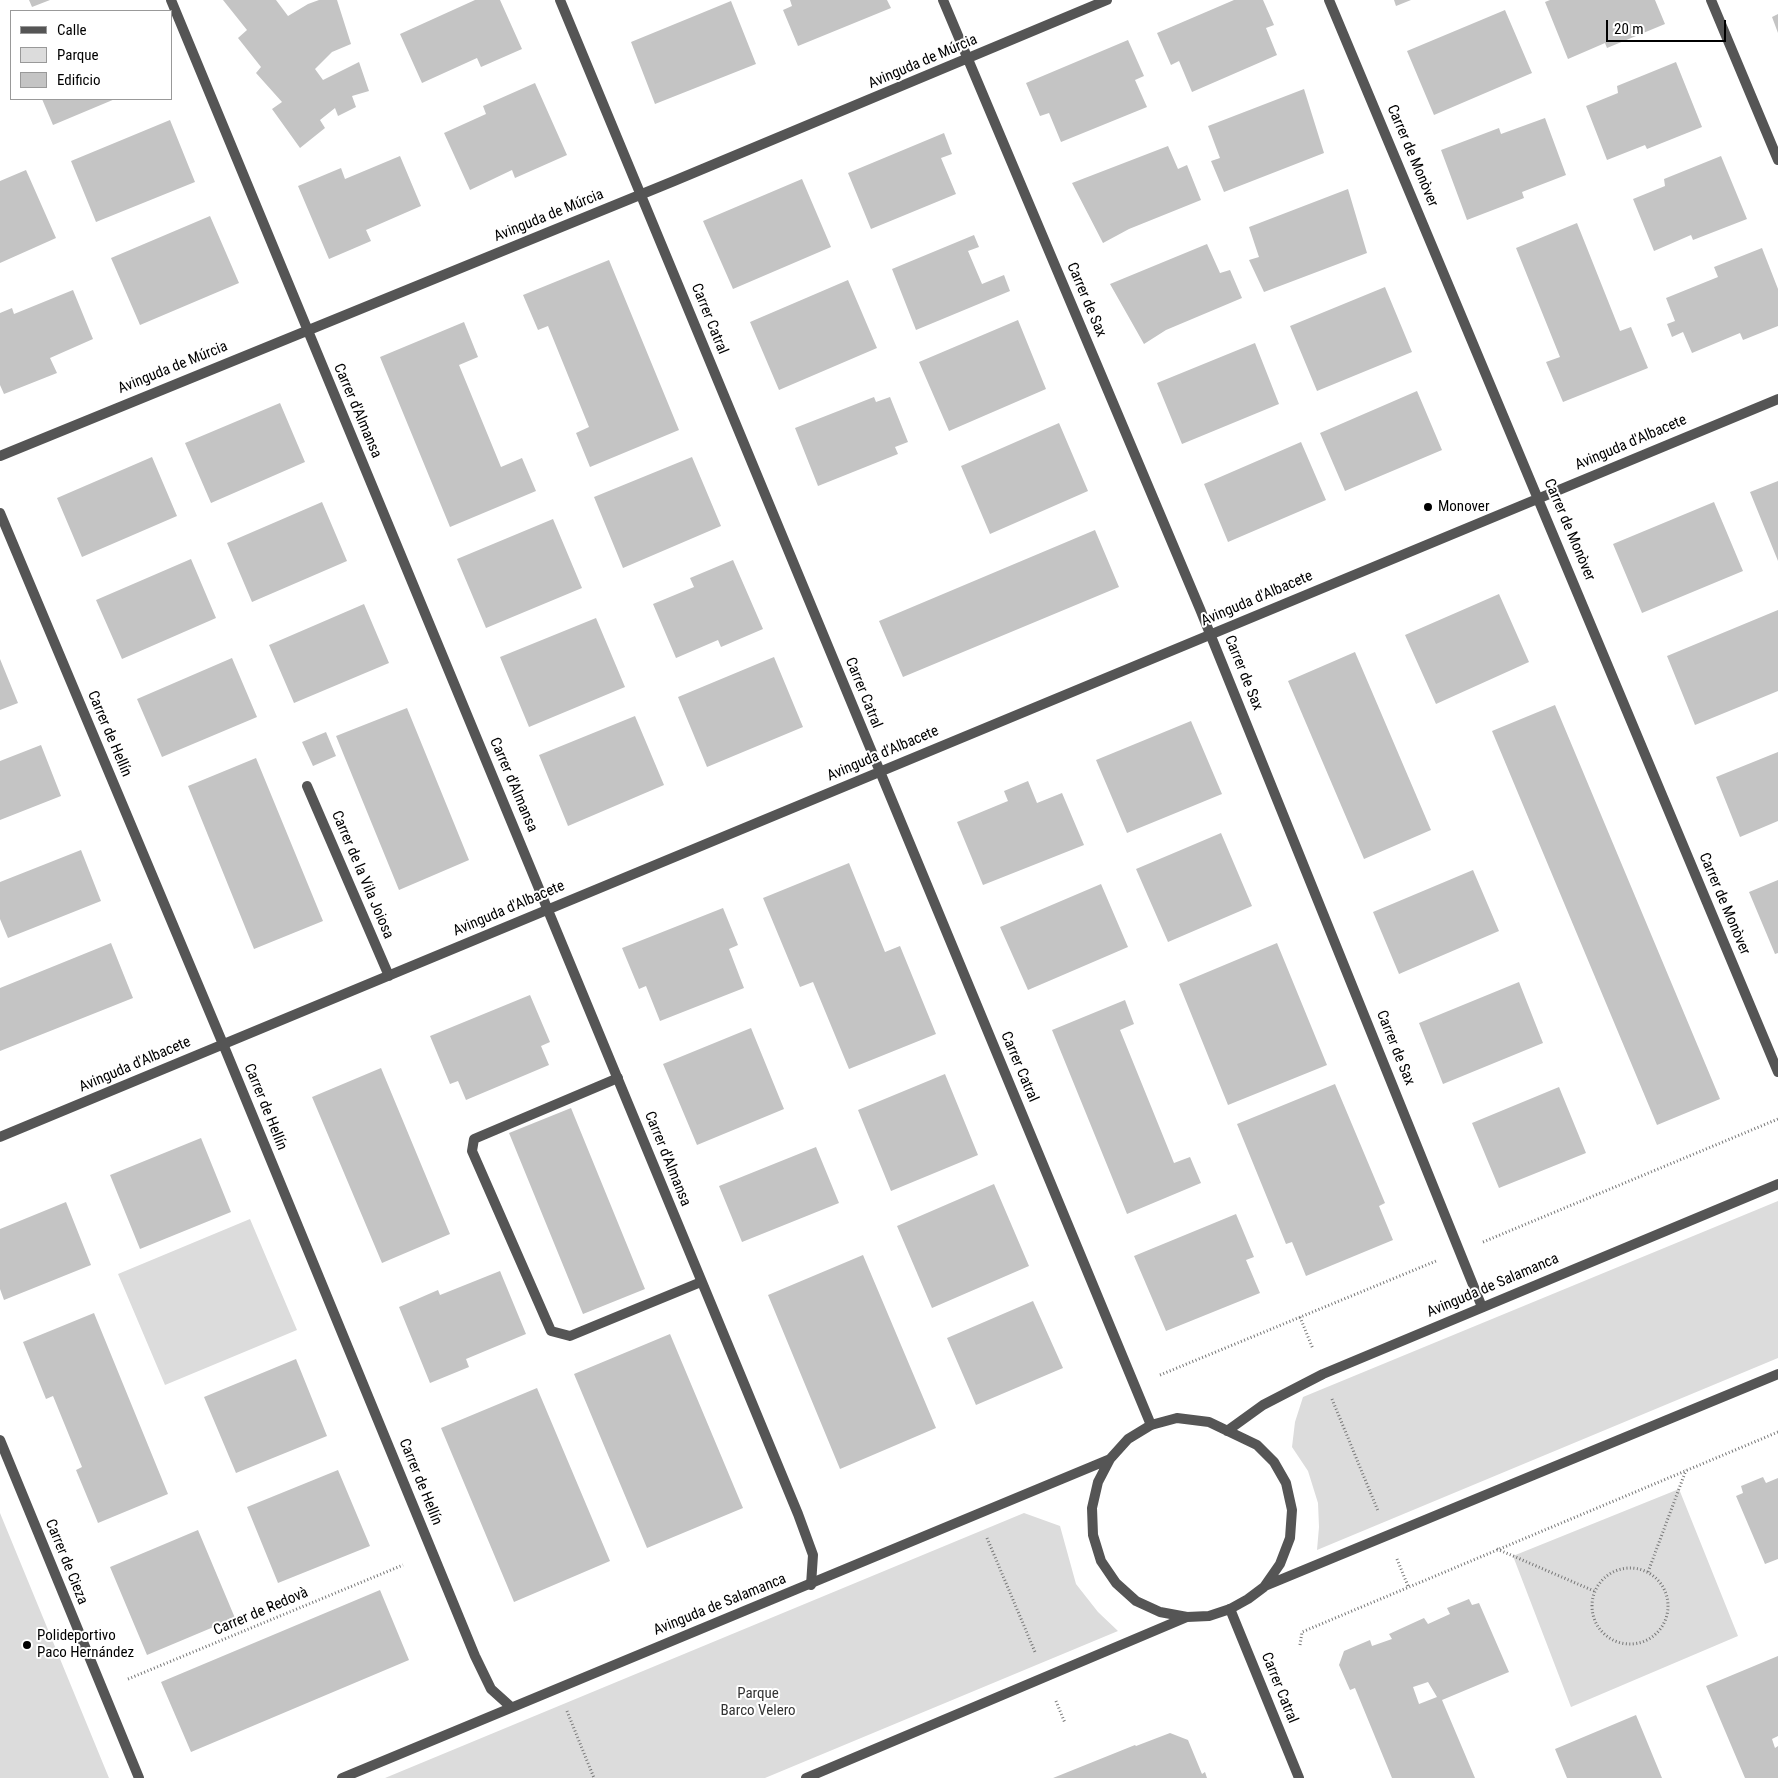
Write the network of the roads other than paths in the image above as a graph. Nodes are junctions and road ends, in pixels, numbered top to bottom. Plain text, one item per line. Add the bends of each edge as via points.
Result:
1 (171, 0) edge
2 (560, 0) edge
3 (943, 0) edge
4 (1107, 0) edge
5 (1330, 0) edge
6 (1711, 0) edge
7 (967, 60) junction
8 (1778, 160) edge
9 (641, 194) junction
10 (307, 329) junction
11 (1778, 398) edge
12 (0, 456) edge
13 (1540, 498) junction
14 (0, 513) edge
15 (1211, 634) junction
16 (880, 772) junction
17 (307, 786) dead end
18 (548, 909) junction
19 (389, 976) junction
20 (223, 1044) junction
21 (1778, 1072) edge
22 (618, 1078) junction
23 (0, 1137) edge
24 (1778, 1184) edge
25 (701, 1282) junction
26 (1482, 1306) junction
27 (1778, 1374) edge
28 (1151, 1425) junction
29 (1227, 1431) junction
30 (0, 1440) edge
31 (1110, 1459) junction
32 (811, 1584) junction
33 (1264, 1587) junction
34 (1230, 1609) junction
35 (1187, 1616) junction
36 (511, 1706) junction
37 (139, 1778) edge
38 (342, 1778) edge
39 (806, 1778) edge
40 (1299, 1778) edge

1 - 10 street, Carrer d'Almansa
2 - 9 street, Carrer Catral
3 - 7 street, Carrer de Sax
4 - 7 street, Avinguda de Múrcia
5 - 13 street, Carrer de Monòver
6 - 8 street
7 - 9 street, Avinguda de Múrcia
7 - 15 street, Carrer de Sax
9 - 10 street, Avinguda de Múrcia
9 - 16 street, Carrer Catral
10 - 12 street, Avinguda de Múrcia
10 - 18 street, Carrer d'Almansa
11 - 13 street, Avinguda d'Albacete
13 - 15 street, Avinguda d'Albacete
13 - 21 street, Carrer de Monòver
14 - 20 street, Carrer de Hellín
15 - 16 street, Avinguda d'Albacete
15 - 26 street, Carrer de Sax
16 - 18 street, Avinguda d'Albacete
16 - 28 street, Carrer Catral
17 - 19 street, Carrer de la Vila Joiosa
18 - 19 street, Avinguda d'Albacete
18 - 22 street, Carrer d'Almansa
19 - 20 street, Avinguda d'Albacete
20 - 23 street, Avinguda d'Albacete
20 - 36 street, Carrer de Hellín via 476,1656 491,1688
22 - 25 street, Carrer d'Almansa
22 - 25 street via 474,1140 472,1152 551,1331 570,1336
24 - 26 street, Avinguda de Salamanca
25 - 32 street, Carrer d'Almansa via 812,1555
26 - 29 street, Avinguda de Salamanca via 1323,1374 1263,1405
27 - 33 street
28 - 29 street via 1177,1418 1191,1419 1209,1422
28 - 31 street via 1128,1439
29 - 33 street via 1257,1445 1274,1462 1286,1483 1292,1510 1290,1538 1280,1564
30 - 37 street, Carrer de Cieza
31 - 32 street, Avinguda de Salamanca
31 - 35 street via 1098,1482 1092,1508 1093,1535 1101,1561 1116,1583 1136,1601 1160,1612
32 - 36 street, Avinguda de Salamanca
33 - 34 street
34 - 35 street via 1209,1616
34 - 40 street, Carrer Catral
35 - 39 street
36 - 38 street, Avinguda de Salamanca

